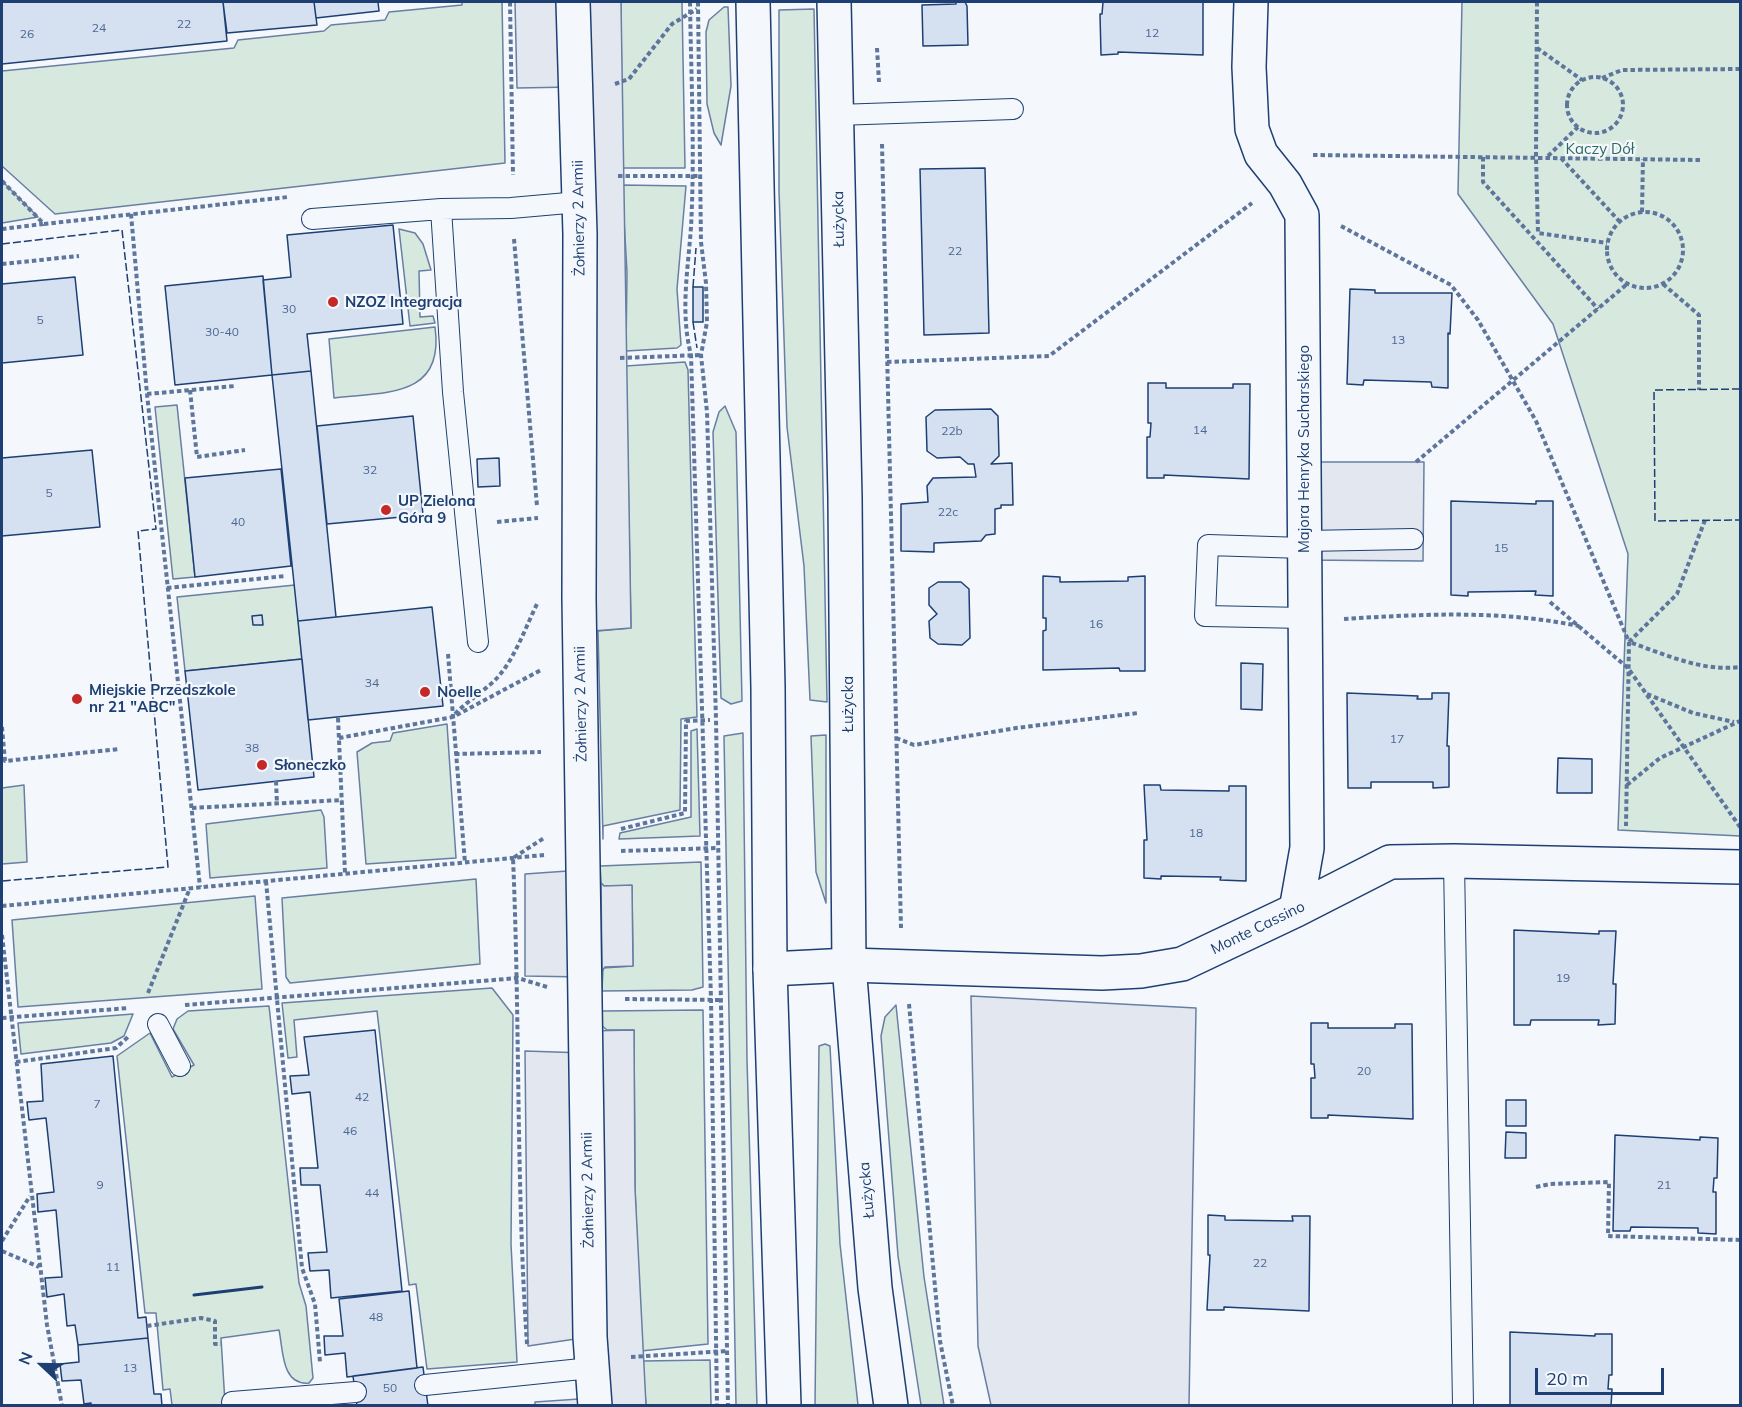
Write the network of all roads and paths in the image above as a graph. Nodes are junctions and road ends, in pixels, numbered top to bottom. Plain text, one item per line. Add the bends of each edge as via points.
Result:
1 (510, 2) edge
2 (573, 2) edge
3 (690, 2) edge
4 (698, 2) edge
5 (753, 2) edge
6 (834, 2) edge
7 (1251, 2) edge
8 (1537, 2) edge
9 (698, 8) junction
10 (690, 13) junction
11 (877, 46) dead end
12 (1536, 48) junction
13 (1740, 69) edge
14 (1600, 78) junction
15 (1582, 80) junction
16 (575, 87) junction
17 (1013, 109) dead end
18 (881, 112) junction
19 (837, 115) junction
20 (1578, 126) junction
21 (1261, 154) junction
22 (1536, 156) junction
23 (1483, 157) junction
24 (1548, 157) junction
25 (1561, 157) junction
26 (1643, 159) junction
27 (1701, 160) dead end
28 (645, 176) dead end
29 (692, 176) junction
30 (701, 176) junction
31 (2, 182) edge
32 (294, 197) dead end
33 (579, 202) junction
34 (511, 208) junction
35 (441, 209) junction
36 (1299, 210) junction
37 (1642, 212) junction
38 (131, 214) junction
39 (312, 219) dead end
40 (1619, 221) junction
41 (44, 224) junction
42 (2, 229) edge
43 (1538, 233) junction
44 (1532, 239) junction
45 (1607, 243) junction
46 (79, 256) dead end
47 (2, 264) edge
48 (1663, 284) junction
49 (1626, 285) junction
50 (1598, 309) junction
51 (692, 355) junction
52 (701, 355) junction
53 (651, 356) dead end
54 (887, 362) junction
55 (1513, 382) junction
56 (235, 386) dead end
57 (190, 390) junction
58 (1699, 390) dead end
59 (147, 394) junction
60 (245, 450) dead end
61 (1416, 462) dead end
62 (538, 518) junction
63 (1705, 520) dead end
64 (506, 521) dead end
65 (539, 528) dead end
66 (1413, 539) dead end
67 (1304, 544) junction
68 (285, 576) dead end
69 (167, 588) junction
70 (1550, 602) dead end
71 (1304, 618) junction
72 (1581, 627) junction
73 (477, 642) dead end
74 (1629, 642) junction
75 (447, 651) dead end
76 (549, 666) dead end
77 (1740, 667) edge
78 (1628, 668) junction
79 (1647, 694) junction
80 (1138, 714) dead end
81 (453, 717) junction
82 (338, 718) dead end
83 (703, 720) junction
84 (710, 720) dead end
85 (1740, 721) edge
86 (1735, 722) junction
87 (2, 727) edge
88 (339, 738) junction
89 (896, 738) junction
90 (119, 749) dead end
91 (551, 752) dead end
92 (455, 754) junction
93 (276, 781) dead end
94 (1626, 786) junction
95 (342, 800) junction
96 (277, 804) junction
97 (192, 808) junction
98 (1740, 827) edge
99 (610, 831) dead end
100 (1626, 835) dead end
101 (548, 836) dead end
102 (706, 847) junction
103 (717, 848) junction
104 (627, 850) dead end
105 (582, 851) junction
106 (513, 858) junction
107 (1454, 861) junction
108 (465, 863) junction
109 (1740, 867) edge
110 (345, 873) junction
111 (266, 881) junction
112 (200, 887) junction
113 (190, 888) junction
114 (2, 906) edge
115 (1296, 910) junction
116 (2, 935) edge
117 (849, 965) junction
118 (905, 967) junction
119 (770, 969) junction
120 (518, 978) junction
121 (146, 997) dead end
122 (585, 998) junction
123 (276, 999) junction
124 (626, 999) dead end
125 (711, 999) junction
126 (720, 1000) junction
127 (183, 1005) dead end
128 (135, 1008) dead end
129 (2, 1018) edge
130 (9, 1018) junction
131 (158, 1024) dead end
132 (132, 1028) dead end
133 (16, 1062) junction
134 (180, 1066) dead end
135 (1536, 1187) dead end
136 (30, 1196) junction
137 (1740, 1240) edge
138 (2, 1241) edge
139 (2, 1251) edge
140 (40, 1267) junction
141 (147, 1326) dead end
142 (221, 1344) dead end
143 (716, 1351) junction
144 (727, 1351) junction
145 (591, 1364) junction
146 (529, 1374) junction
147 (425, 1385) dead end
148 (356, 1392) dead end
149 (323, 1394) junction
150 (232, 1402) dead end
151 (62, 1406) edge
152 (595, 1406) edge
153 (717, 1406) edge
154 (728, 1406) edge
155 (784, 1406) edge
156 (891, 1406) edge
157 (953, 1406) edge
158 (1463, 1406) edge

1 - 34 path via 514,169
2 - 16 street, Żołnierzy 2 Armii
3 - 10 path
4 - 9 path
5 - 119 street via 768,676
6 - 19 street, Łużycka
7 - 21 street, Majora Henryka Sucharskiego via 1252,129
8 - 12 path
9 - 10 path
9 - 30 path
10 - 16 path via 667,30 629,79 621,84
10 - 29 path
11 - 18 path
12 - 15 path
12 - 22 path
13 - 14 path via 1622,70
14 - 15 path
14 - 20 path via 1609,81 1621,95 1622,113 1612,128 1603,132 1594,133
15 - 20 path via 1570,93 1568,102 1571,120
16 - 33 street, Żołnierzy 2 Armii
17 - 18 lane
18 - 19 lane
18 - 54 path
19 - 117 street, Łużycka via 848,670
20 - 24 path
21 - 23 path
21 - 36 street, Majora Henryka Sucharskiego via 1285,184
21 - 54 path via 1257,200 1049,356
22 - 23 path
22 - 24 path
22 - 43 path
23 - 44 path via 1483,182
24 - 25 path
25 - 26 path
25 - 40 path
26 - 27 path
26 - 37 path
28 - 29 path
29 - 30 path
29 - 51 path via 685,271 687,338
30 - 52 path via 707,322
31 - 41 path
32 - 38 path
33 - 34 lane
33 - 105 street, Żołnierzy 2 Armii
34 - 35 lane
34 - 62 path
35 - 39 lane
35 - 73 lane via 453,392
36 - 55 path via 1315,212 1451,285 1478,320
36 - 67 street, Majora Henryka Sucharskiego
37 - 40 path
37 - 48 path via 1667,219 1682,239 1680,265
38 - 41 path
38 - 59 path
40 - 45 path
41 - 42 path
43 - 44 path
43 - 45 path
44 - 50 path
45 - 49 path via 1610,267
46 - 47 path
48 - 49 path via 1638,289
48 - 58 path via 1699,315
49 - 50 path
50 - 55 path
51 - 52 path
51 - 53 path
51 - 83 path
52 - 103 path via 707,412
54 - 89 path
55 - 61 path
55 - 74 path via 1536,421
56 - 57 path
57 - 59 path
57 - 60 path via 197,457
59 - 69 path
62 - 64 path
62 - 65 path
63 - 74 path via 1677,594
66 - 67 lane
67 - 71 street, Majora Henryka Sucharskiego
67 - 71 lane via 1208,545 1205,616
68 - 69 path
69 - 97 path
70 - 72 path
71 - 72 path via 1456,613 1544,619
71 - 115 street, Majora Henryka Sucharskiego via 1307,848
72 - 78 path
74 - 77 path via 1688,662 1727,669
74 - 78 path
75 - 81 path
76 - 81 path
78 - 79 path
78 - 94 path
79 - 86 path via 1693,713
79 - 98 path
80 - 89 path via 914,745
81 - 88 path
81 - 92 path
82 - 88 path
83 - 84 path
83 - 99 path via 686,721 685,813
83 - 102 path
85 - 86 path
86 - 94 path via 1660,758
87 - 90 path via 5,761
88 - 95 path
89 - 118 path
91 - 92 path
92 - 108 path
93 - 96 path
94 - 100 path
95 - 96 path
95 - 110 path
96 - 97 path
97 - 112 path
101 - 106 path
102 - 103 path
102 - 104 path
102 - 125 path
103 - 126 path
105 - 106 path
105 - 122 street, Żołnierzy 2 Armii
106 - 108 path
106 - 120 path
107 - 109 street, Monte Cassino
107 - 115 street, Monte Cassino via 1390,862
107 - 158 lane
108 - 110 path
110 - 111 path
111 - 112 path
111 - 123 path
112 - 113 path
113 - 114 path
113 - 121 path
115 - 118 street, Monte Cassino via 1182,964 1141,971
116 - 130 path
117 - 118 street, Monte Cassino
117 - 119 street, Monte Cassino
117 - 156 street, Łużycka via 875,1288
118 - 157 path via 940,1341
119 - 155 street
120 - 122 path
120 - 123 path
120 - 146 path via 520,1244
122 - 145 street, Żołnierzy 2 Armii
123 - 127 path
123 - 149 path via 302,1268 315,1304
124 - 125 path
125 - 126 path
125 - 143 path
126 - 144 path
128 - 130 path
129 - 130 path
130 - 133 path
131 - 134 lane
132 - 133 path via 128,1039 116,1048
133 - 136 path
135 - 137 path via 1609,1182 1608,1236
136 - 138 path
136 - 140 path
139 - 140 path
140 - 151 path
141 - 142 path via 201,1318 215,1321 215,1344
143 - 144 path
143 - 145 path
143 - 153 path
144 - 154 path
145 - 146 lane
145 - 152 street, Żołnierzy 2 Armii
146 - 147 lane
148 - 149 lane
149 - 150 lane

